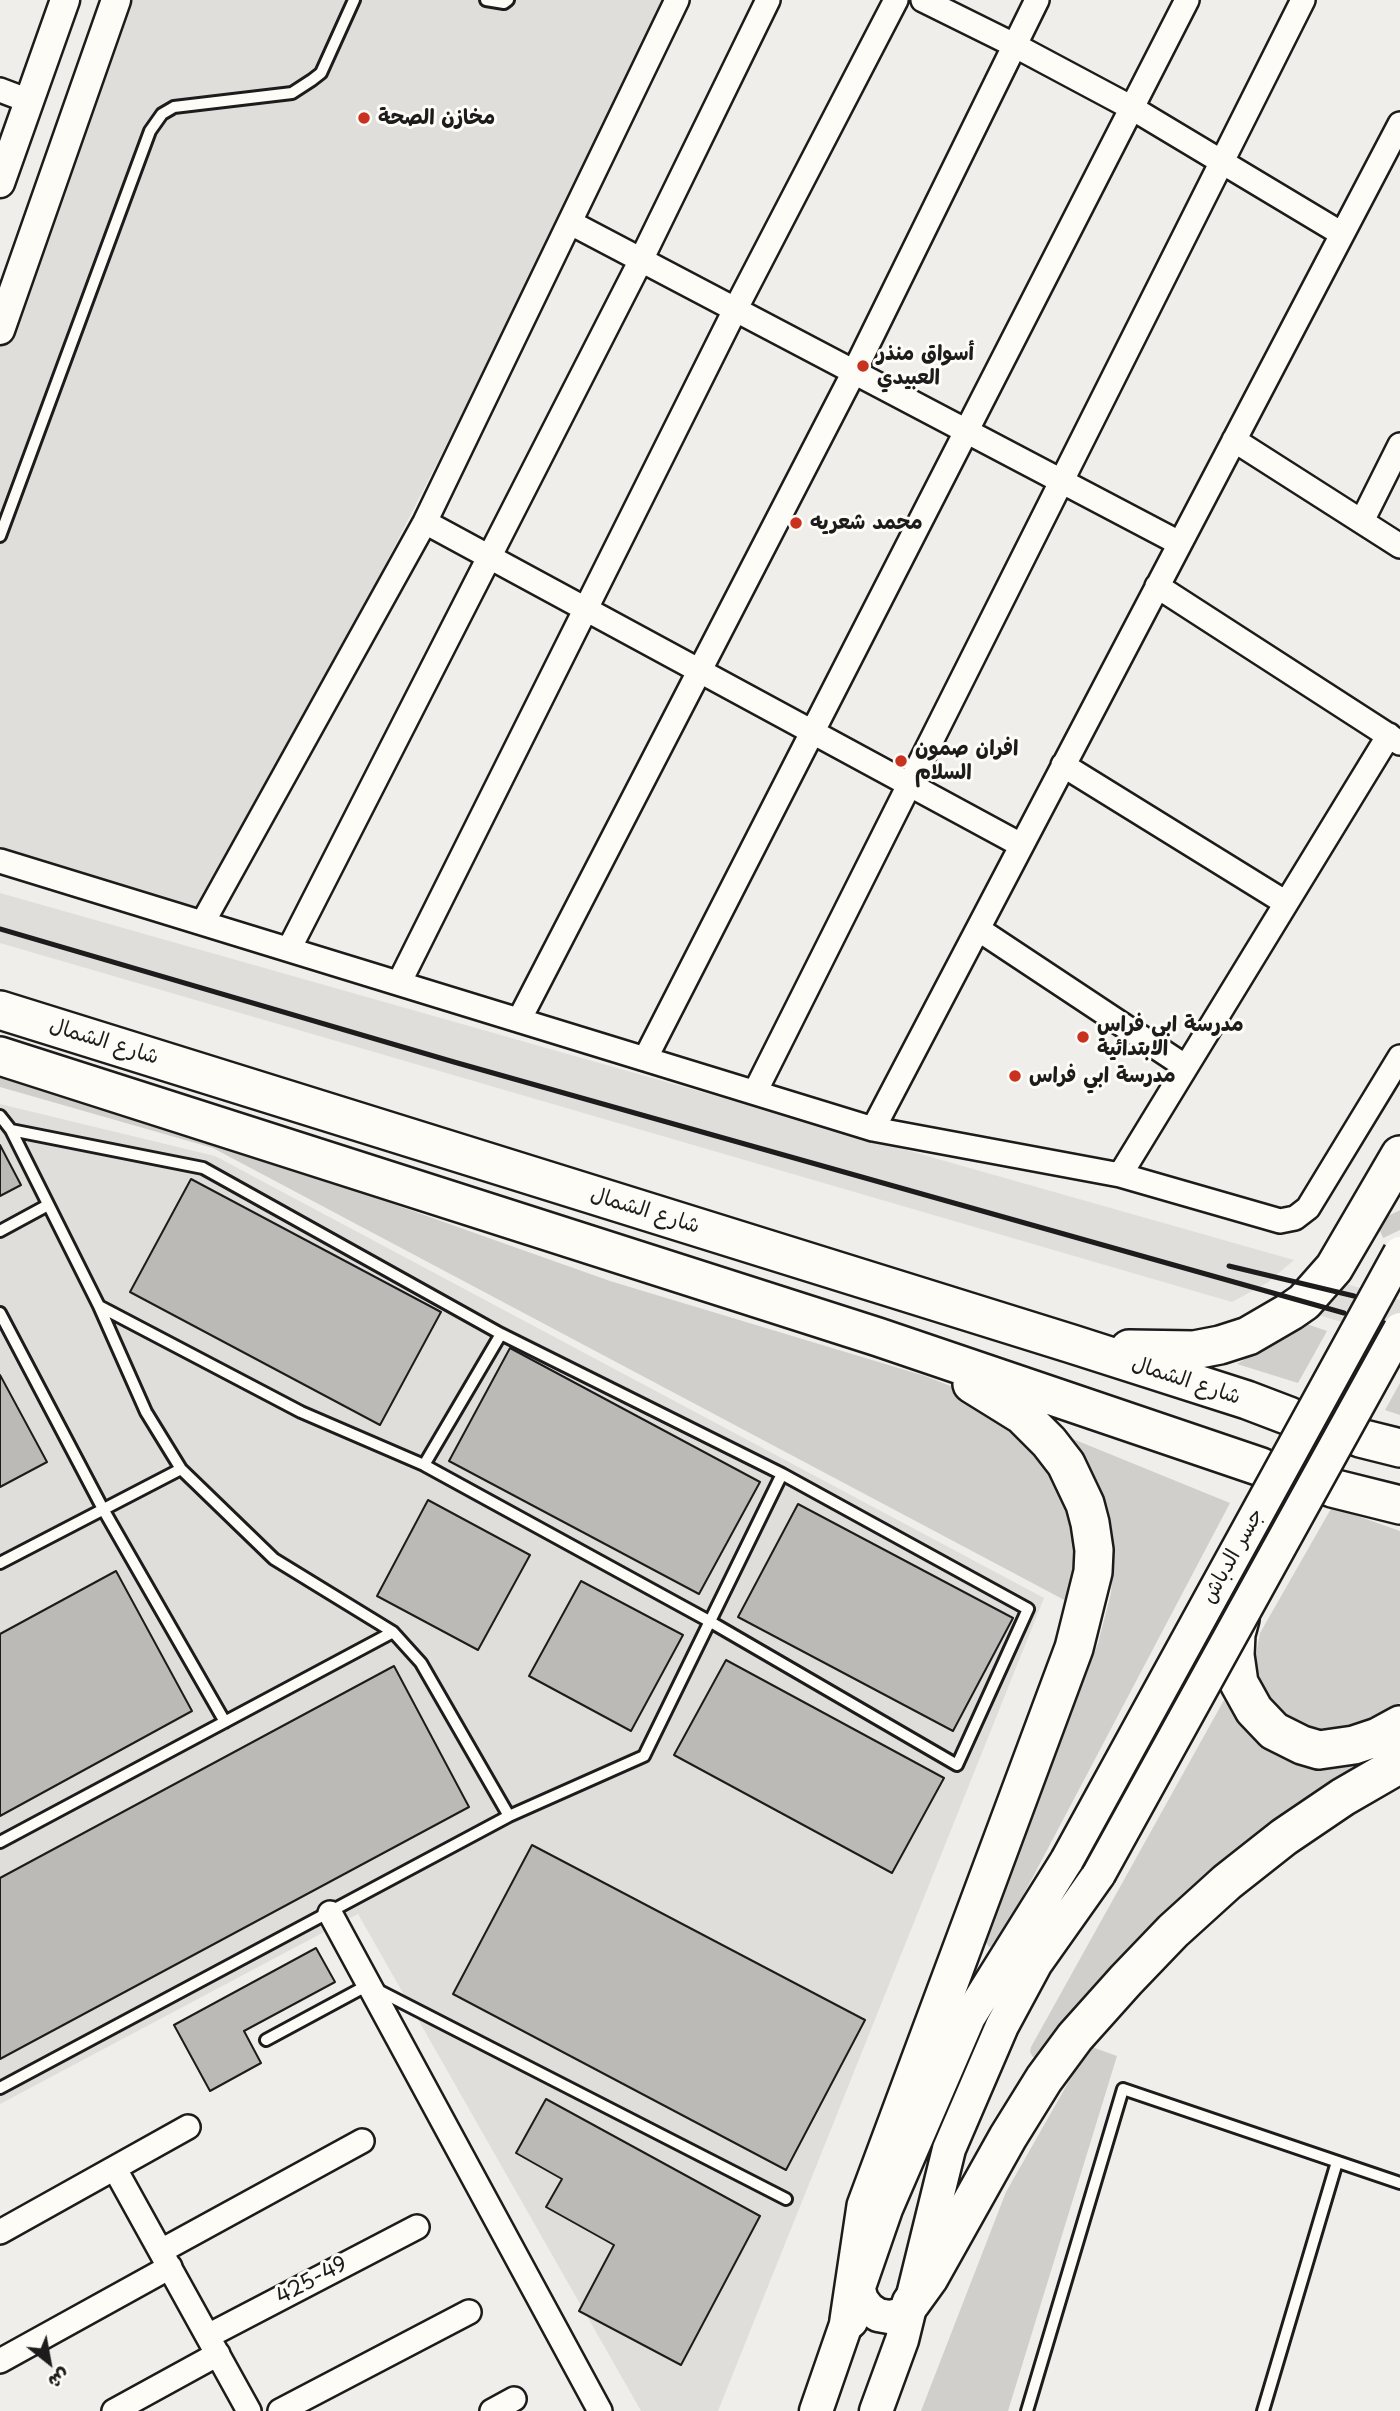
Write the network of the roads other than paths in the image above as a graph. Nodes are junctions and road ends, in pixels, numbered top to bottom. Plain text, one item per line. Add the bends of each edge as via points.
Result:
1 (65, 0) edge
2 (116, 0) edge
3 (354, 0) edge
4 (485, 0) edge
5 (508, 0) edge
6 (677, 0) edge
7 (768, 0) edge
8 (896, 0) edge
9 (923, 0) edge
10 (1037, 0) edge
11 (1187, 0) edge
12 (1303, 0) edge
13 (1014, 45) junction
14 (0, 90) edge
15 (29, 101) junction
16 (1132, 108) junction
17 (1400, 124) edge
18 (1222, 162) junction
19 (0, 183) edge
20 (571, 223) junction
21 (1342, 234) junction
22 (641, 260) junction
23 (735, 310) junction
24 (1, 321) edge
25 (854, 372) junction
26 (966, 431) junction
27 (1234, 440) junction
28 (1400, 444) edge
29 (1062, 481) junction
30 (1362, 521) junction
31 (425, 522) junction
32 (0, 536) edge
33 (1179, 543) junction
34 (1400, 546) edge
35 (488, 556) junction
36 (1157, 586) junction
37 (584, 608) junction
38 (699, 671) junction
39 (813, 732) junction
40 (1394, 739) edge
41 (1063, 765) junction
42 (909, 785) junction
43 (1021, 845) junction
44 (0, 861) edge
45 (1286, 903) junction
46 (203, 922) junction
47 (978, 929) junction
48 (289, 949) junction
49 (399, 983) junction
50 (0, 1010) edge
51 (519, 1020) junction
52 (0, 1056) edge
53 (1400, 1056) edge
54 (645, 1059) junction
55 (1186, 1067) junction
56 (755, 1092) junction
57 (0, 1116) edge
58 (873, 1129) junction
59 (11, 1130) junction
60 (1400, 1155) edge
61 (1120, 1175) junction
62 (48, 1205) junction
63 (0, 1231) edge
64 (1400, 1253) edge
65 (99, 1306) junction
66 (0, 1313) edge
67 (1400, 1329) edge
68 (501, 1334) junction
69 (878, 1337) junction
70 (1072, 1344) junction
71 (1289, 1416) dead end
72 (1360, 1438) dead end
73 (1400, 1448) edge
74 (424, 1465) junction
75 (1261, 1467) dead end
76 (181, 1469) junction
77 (782, 1474) junction
78 (1332, 1488) dead end
79 (1394, 1505) edge
80 (103, 1509) junction
81 (0, 1563) edge
82 (1240, 1619) junction
83 (709, 1621) junction
84 (393, 1632) junction
85 (225, 1722) junction
86 (1400, 1725) edge
87 (1400, 1764) edge
88 (509, 1816) junction
89 (0, 1842) edge
90 (330, 1913) junction
91 (368, 1985) junction
92 (267, 2040) dead end
93 (0, 2088) edge
94 (188, 2127) dead end
95 (362, 2141) dead end
96 (1337, 2162) junction
97 (115, 2169) junction
98 (1400, 2183) edge
99 (786, 2199) dead end
100 (416, 2227) dead end
101 (0, 2232) edge
102 (165, 2259) junction
103 (854, 2305) junction
104 (910, 2306) junction
105 (469, 2312) dead end
106 (213, 2345) junction
107 (0, 2361) edge
108 (514, 2399) dead end
109 (114, 2411) edge
110 (249, 2411) edge
111 (280, 2411) edge
112 (492, 2411) edge
113 (600, 2411) edge
114 (816, 2411) edge
115 (876, 2411) edge
116 (1027, 2411) edge
117 (1263, 2411) edge

1 - 15 street
2 - 24 street
3 - 32 lane via 321,73 292,93 174,107 162,114 150,131
4 - 5 lane
6 - 20 street
7 - 22 street
8 - 23 street
9 - 13 street
10 - 13 street
11 - 16 street
12 - 18 street
13 - 16 street
13 - 25 street
14 - 15 street
15 - 19 street
16 - 18 street
16 - 26 street
17 - 21 street
18 - 21 street
18 - 29 street
20 - 22 street
20 - 31 street
21 - 27 street
22 - 23 street
22 - 35 street
23 - 25 street
23 - 37 street
25 - 26 street
25 - 38 street
26 - 29 street
26 - 39 street
27 - 30 street
27 - 33 street
28 - 30 street
29 - 33 street
29 - 42 street
30 - 34 street
31 - 35 street
31 - 46 street
33 - 36 street
35 - 37 street
35 - 48 street
36 - 40 street
36 - 41 street
37 - 38 street
37 - 49 street
38 - 39 street
38 - 51 street
39 - 42 street
39 - 54 street
40 - 45 street
41 - 43 street
41 - 45 street
42 - 43 street
42 - 56 street
43 - 47 street
44 - 46 street
45 - 55 street
46 - 48 street
47 - 55 street
47 - 58 street
48 - 49 street
49 - 51 street
50 - 70 highway, شارع الشمال
51 - 54 street
52 - 69 highway
53 - 61 street via 1308,1208 1295,1219 1280,1221
54 - 56 street
55 - 61 street
56 - 58 street
57 - 59 lane
58 - 61 street
59 - 62 lane
59 - 68 lane via 203,1168
60 - 70 highway via 1334,1268 1304,1302 1278,1320 1248,1336 1194,1350
62 - 63 lane
62 - 65 lane
64 - 103 main road, جسر الدباش, bridge via 1067,1860 969,2017 886,2209
65 - 74 lane via 301,1412
65 - 76 lane via 146,1412
66 - 80 lane
67 - 82 main road, جسر الدباش, bridge
68 - 74 lane
68 - 77 lane
69 - 75 highway
69 - 103 highway via 1001,1400 1037,1429 1077,1485 1094,1550 1093,1573 1074,1648 866,2206
70 - 71 highway, شارع الشمال
72 - 73 highway
74 - 83 lane
76 - 80 lane
76 - 84 lane via 274,1559
77 - 83 lane
77 - 83 lane via 1028,1609 957,1765
78 - 79 highway
80 - 81 lane
80 - 85 lane
82 - 86 highway, bridge via 1234,1655 1239,1682 1254,1710 1274,1731 1319,1750 1354,1745
82 - 104 main road, جسر الدباش, bridge via 1099,1874 1036,1963 1002,2026 949,2149
83 - 88 lane via 644,1756
84 - 85 lane
84 - 88 lane via 421,1663
85 - 89 lane
87 - 104 highway via 1343,1797 1227,1882 1126,1980 1044,2078
88 - 90 lane
90 - 91 street
90 - 93 lane
91 - 92 lane
91 - 99 lane
91 - 113 street
94 - 97 street
95 - 102 street
96 - 98 lane
96 - 116 lane via 1123,2090
96 - 117 lane
97 - 101 street
97 - 102 street
100 - 106 street, 425-49
102 - 106 street
102 - 107 street
103 - 104 main road via 862,2300 878,2315 889,2317
103 - 114 main road, جسر الدباش
104 - 115 main road, جسر الدباش
105 - 111 street
106 - 109 street, 425-49
106 - 110 street
108 - 112 street

